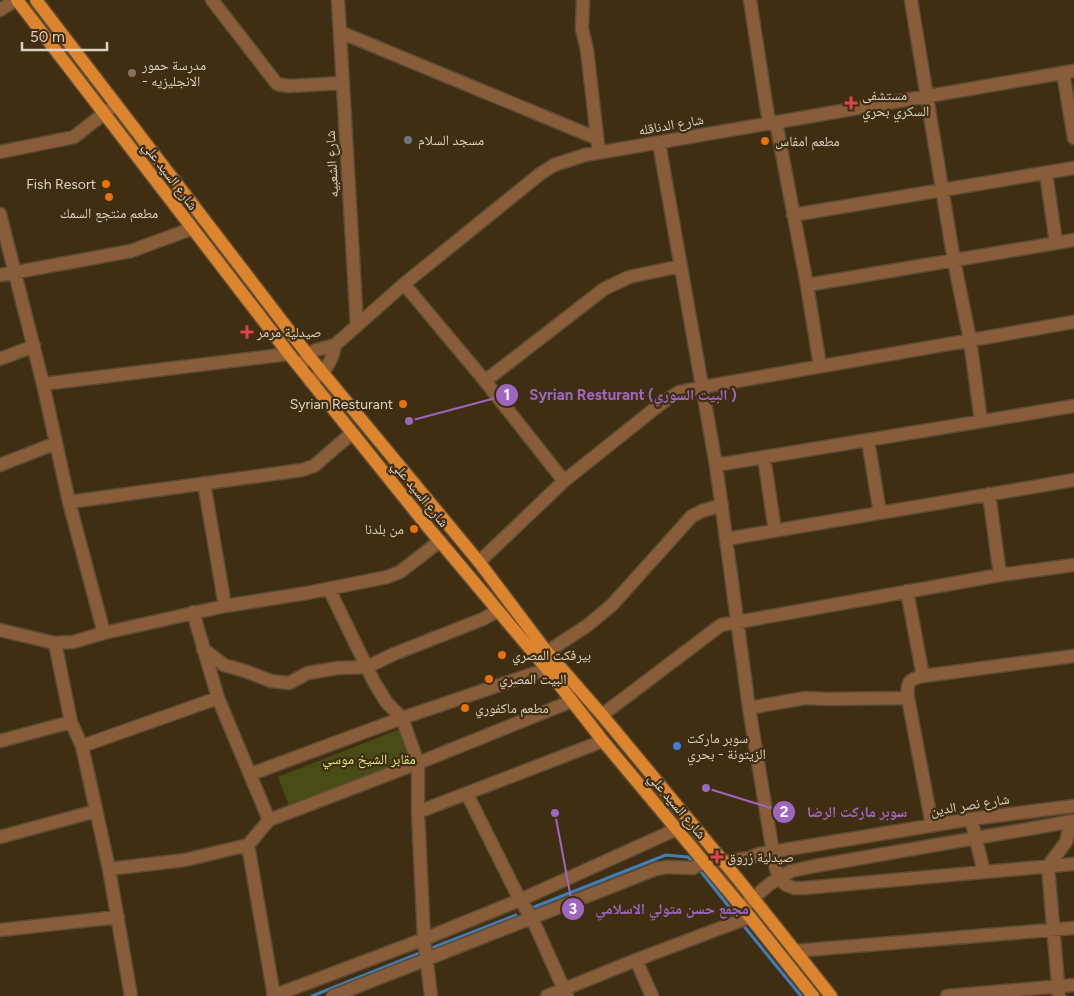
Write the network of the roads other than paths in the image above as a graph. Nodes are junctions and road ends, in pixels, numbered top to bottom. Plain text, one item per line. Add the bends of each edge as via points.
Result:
1 (17, 0) edge
2 (36, 0) edge
3 (212, 0) edge
4 (338, 0) edge
5 (750, 0) edge
6 (910, 0) edge
7 (584, 2) edge
8 (0, 10) edge
9 (340, 32) junction
10 (1069, 72) edge
11 (342, 83) junction
12 (926, 96) junction
13 (116, 104) junction
14 (104, 114) junction
15 (772, 122) junction
16 (596, 138) junction
17 (1074, 138) edge
18 (659, 143) junction
19 (0, 152) edge
20 (599, 153) junction
21 (1074, 168) edge
22 (1046, 173) junction
23 (942, 190) junction
24 (793, 215) junction
25 (1, 221) edge
26 (192, 229) junction
27 (1074, 240) edge
28 (1056, 243) junction
29 (954, 261) junction
30 (681, 266) junction
31 (15, 271) junction
32 (0, 275) edge
33 (404, 284) junction
34 (807, 285) junction
35 (1074, 322) edge
36 (357, 326) junction
37 (970, 340) junction
38 (335, 345) junction
39 (34, 346) junction
40 (289, 354) junction
41 (308, 356) junction
42 (0, 359) edge
43 (820, 366) junction
44 (300, 368) junction
45 (323, 373) junction
46 (310, 381) junction
47 (485, 381) junction
48 (43, 384) junction
49 (703, 387) junction
50 (1074, 406) edge
51 (982, 421) junction
52 (352, 433) junction
53 (868, 440) junction
54 (56, 443) junction
55 (764, 457) junction
56 (0, 465) edge
57 (716, 465) junction
58 (1074, 480) edge
59 (564, 481) junction
60 (204, 484) junction
61 (989, 494) junction
62 (69, 502) junction
63 (722, 505) junction
64 (880, 513) junction
65 (775, 531) junction
66 (726, 539) junction
67 (440, 541) junction
68 (479, 562) junction
69 (1074, 565) edge
70 (1000, 575) junction
71 (495, 582) junction
72 (329, 589) junction
73 (908, 591) junction
74 (482, 593) junction
75 (225, 606) junction
76 (497, 611) junction
77 (193, 612) junction
78 (737, 623) junction
79 (0, 630) edge
80 (104, 633) junction
81 (55, 643) junction
82 (203, 649) junction
83 (547, 652) junction
84 (1074, 656) edge
85 (367, 667) junction
86 (547, 669) junction
87 (923, 676) junction
88 (218, 698) junction
89 (908, 698) junction
90 (572, 701) junction
91 (749, 708) junction
92 (602, 715) junction
93 (402, 718) junction
94 (71, 722) junction
95 (0, 741) edge
96 (603, 741) junction
97 (82, 746) junction
98 (418, 763) junction
99 (251, 774) junction
100 (467, 794) junction
101 (1074, 806) edge
102 (96, 812) junction
103 (418, 812) junction
104 (971, 819) junction
105 (269, 820) junction
106 (1073, 822) edge
107 (932, 826) junction
108 (677, 830) junction
109 (0, 837) edge
110 (976, 838) junction
111 (248, 845) junction
112 (772, 852) junction
113 (704, 862) junction
114 (723, 862) junction
115 (1074, 864) edge
116 (1048, 866) junction
117 (109, 869) junction
118 (984, 872) junction
119 (780, 878) junction
120 (753, 899) junction
121 (520, 900) junction
122 (746, 912) junction
123 (118, 917) junction
124 (532, 918) junction
125 (1074, 928) edge
126 (0, 930) edge
127 (1053, 930) junction
128 (424, 939) junction
129 (794, 951) junction
130 (426, 960) junction
131 (636, 960) junction
132 (1074, 985) edge
133 (1059, 991) edge
134 (566, 992) edge
135 (131, 996) edge
136 (273, 996) edge
137 (332, 996) edge
138 (431, 996) edge
139 (547, 996) edge
140 (652, 996) edge
141 (813, 996) edge
142 (831, 996) edge
143 (947, 996) edge

1 - 8 street
1 - 14 main road, شارع السيد علي
2 - 13 main road, شارع السيد علي
3 - 11 street via 277,84
4 - 9 street, شارع الشعبيه
5 - 15 street
6 - 12 street
7 - 16 street via 582,29
9 - 11 street, شارع الشعبيه
9 - 16 street
10 - 12 street, شارع الدناقله
10 - 17 street
11 - 36 street, شارع الشعبيه
12 - 15 street, شارع الدناقله
12 - 23 street
13 - 14 street
13 - 41 main road, شارع السيد علي
14 - 19 street via 74,137
14 - 26 main road, شارع السيد علي
15 - 18 street, شارع الدناقله
15 - 24 street
16 - 20 street
18 - 20 street, شارع الدناقله
18 - 30 street
20 - 33 street, شارع الدناقله via 570,158 540,174
21 - 22 street
22 - 23 street
22 - 28 street
23 - 24 street
23 - 29 street
24 - 34 street
25 - 31 street
26 - 31 street via 131,251
26 - 40 main road, شارع السيد علي
27 - 28 street
28 - 29 street
29 - 34 street
29 - 37 street
30 - 47 street via 629,277 604,289
30 - 49 street
31 - 32 street
31 - 39 street
33 - 36 street, شارع الدناقله
33 - 47 street
34 - 43 street
35 - 37 street
36 - 38 street, شارع الدناقله
37 - 43 street
37 - 51 street
38 - 41 street, شارع الدناقله via 316,350
38 - 45 street, شارع الدناقله
39 - 42 street
39 - 48 street
40 - 44 main road, شارع السيد علي
40 - 48 street
41 - 44 street
41 - 45 main road, شارع السيد علي
43 - 49 street
44 - 46 main road, شارع السيد علي
45 - 46 street
45 - 68 main road, شارع السيد علي
46 - 52 main road, شارع السيد علي
47 - 59 street
48 - 54 street
49 - 57 street
49 - 59 street via 680,392 663,402
50 - 51 street
51 - 53 street
52 - 60 street via 314,466
52 - 67 main road, شارع السيد علي
53 - 55 street
53 - 64 street
54 - 56 street
54 - 62 street
55 - 57 street
55 - 65 street
57 - 63 street
58 - 61 street
59 - 68 street
60 - 62 street
60 - 75 street
61 - 64 street
61 - 70 street
62 - 80 street
63 - 66 street
63 - 83 street via 692,516 612,605
64 - 65 street
65 - 66 street
66 - 78 street
67 - 72 street via 395,575
67 - 74 main road, شارع السيد علي
68 - 71 main road, شارع السيد علي
69 - 70 street
70 - 73 street
71 - 74 main road
71 - 83 main road, شارع السيد علي
72 - 75 street
72 - 85 street
73 - 78 street
73 - 87 street
74 - 76 main road, شارع السيد علي
75 - 77 street
76 - 85 street
76 - 86 main road, شارع السيد علي
77 - 80 street
77 - 82 street
78 - 91 street
78 - 92 street via 721,625 710,632
79 - 81 street
80 - 81 street via 73,642
81 - 94 street
82 - 85 street via 224,665 271,682 289,683 308,674 337,668
82 - 88 street
83 - 92 main road, شارع السيد علي
84 - 87 street
85 - 93 street via 387,703
86 - 90 main road, شارع السيد علي
86 - 93 street
87 - 89 street via 913,678 909,683 906,689
88 - 97 street
88 - 99 street
89 - 91 street via 805,698
89 - 107 street
90 - 96 main road, شارع السيد علي
90 - 98 street
91 - 112 street
92 - 114 main road, شارع السيد علي
93 - 98 street
93 - 99 street
94 - 95 street
94 - 97 street
96 - 100 street
96 - 108 main road, شارع السيد علي
97 - 102 street
98 - 103 street
98 - 105 street
99 - 105 street
100 - 103 street
100 - 121 street
101 - 104 street, شارع نصر الدين
102 - 109 street
102 - 117 street
103 - 128 street
104 - 107 street, شارع نصر الدين
104 - 110 street
105 - 111 street
106 - 110 street
106 - 116 street via 1066,842
107 - 112 street, شارع نصر الدين
108 - 113 main road, شارع السيد علي
108 - 121 street
110 - 118 street
110 - 119 street via 815,866 791,871
111 - 117 street via 185,860
111 - 136 street
112 - 114 street, شارع نصر الدين
112 - 119 street
113 - 122 main road, شارع السيد علي
113 - 124 street via 693,868 667,866
114 - 120 main road, شارع السيد علي
115 - 116 street
116 - 118 street
116 - 127 street
117 - 123 street
118 - 119 street via 794,888
119 - 120 street
120 - 122 street
120 - 129 main road, شارع السيد علي
121 - 124 street
121 - 128 street
122 - 131 street
122 - 141 main road, شارع السيد علي
123 - 126 street
123 - 135 street
124 - 130 street
124 - 134 street
125 - 127 street
127 - 129 street
127 - 133 street
128 - 130 street
128 - 136 street
129 - 142 main road, شارع السيد علي
130 - 137 street
130 - 138 street
131 - 134 street
131 - 140 street
132 - 133 street
133 - 143 street
134 - 139 street

